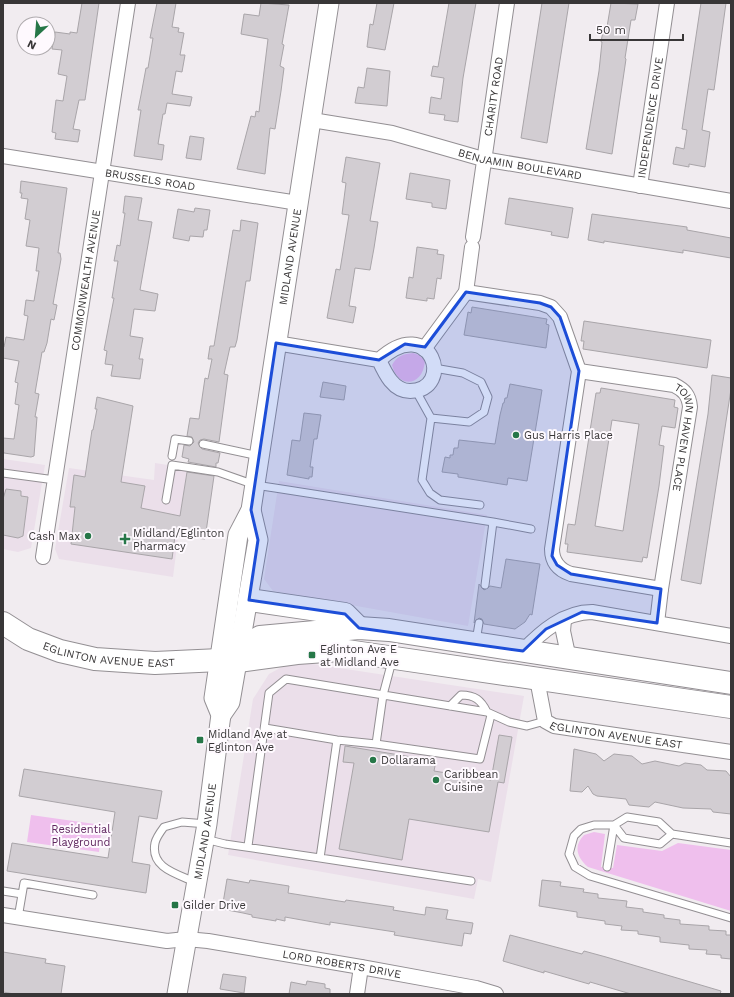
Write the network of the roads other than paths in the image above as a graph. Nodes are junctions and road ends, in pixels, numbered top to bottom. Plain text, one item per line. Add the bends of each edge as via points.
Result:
1 (128, 3) edge
2 (330, 3) edge
3 (507, 3) edge
4 (667, 3) edge
5 (312, 120) junction
6 (3, 156) edge
7 (483, 159) junction
8 (103, 172) junction
9 (640, 186) junction
10 (731, 201) edge
11 (298, 203) junction
12 (466, 292) junction
13 (276, 343) junction
14 (424, 349) junction
15 (379, 360) junction
16 (434, 368) junction
17 (579, 371) junction
18 (416, 391) junction
19 (431, 418) junction
20 (189, 441) dead end
21 (203, 444) dead end
22 (172, 456) dead end
23 (259, 456) junction
24 (3, 473) edge
25 (55, 480) junction
26 (255, 485) junction
27 (166, 500) dead end
28 (480, 505) dead end
29 (251, 510) junction
30 (493, 522) junction
31 (531, 529) dead end
32 (43, 557) dead end
33 (485, 586) dead end
34 (661, 589) junction
35 (249, 600) junction
36 (564, 620) junction
37 (3, 623) edge
38 (658, 624) junction
39 (359, 628) junction
40 (731, 636) edge
41 (523, 651) junction
42 (233, 656) junction
43 (394, 657) junction
44 (569, 659) junction
45 (536, 679) junction
46 (731, 683) edge
47 (383, 695) junction
48 (450, 706) junction
49 (731, 707) edge
50 (489, 714) junction
51 (545, 721) junction
52 (266, 728) junction
53 (337, 740) junction
54 (376, 744) junction
55 (731, 752) edge
56 (614, 825) junction
57 (206, 831) junction
58 (672, 834) junction
59 (731, 843) edge
60 (248, 846) junction
61 (320, 858) junction
62 (608, 867) dead end
63 (471, 881) dead end
64 (198, 882) junction
65 (3, 891) edge
66 (22, 894) junction
67 (93, 895) dead end
68 (3, 915) edge
69 (18, 918) junction
70 (731, 918) edge
71 (186, 939) junction
72 (361, 967) junction
73 (177, 994) edge
74 (356, 994) edge
75 (496, 994) edge

1 - 8 street, COMMONWEALTH AVENUE
2 - 5 main road, MIDLAND AVENUE
3 - 7 street, CHARITY ROAD
4 - 9 street, INDEPENDENCE DRIVE
5 - 7 street, BENJAMIN BOULEVARD via 392,133
5 - 11 main road, MIDLAND AVENUE
6 - 8 street, BRUSSELS ROAD
7 - 9 street, BENJAMIN BOULEVARD
7 - 12 street, CHARITY ROAD
8 - 11 street, BRUSSELS ROAD
8 - 25 street, COMMONWEALTH AVENUE
9 - 10 street, BENJAMIN BOULEVARD
11 - 13 main road, MIDLAND AVENUE
12 - 14 street
12 - 17 street via 540,303 551,307 560,317
13 - 15 street
13 - 23 main road, MIDLAND AVENUE
14 - 15 street via 405,344 386,353
14 - 16 street via 432,358
15 - 18 street via 391,382 406,391
16 - 18 street via 430,382
16 - 19 lane via 463,373 481,382 488,397 484,412 469,422
17 - 34 street via 552,556 556,566 564,572
17 - 34 street, TOWN HAVEN PLACE via 674,385 684,390 689,399 690,407
18 - 19 lane
19 - 28 lane via 422,480 430,493 440,500
20 - 22 lane via 175,439
21 - 23 lane
23 - 26 main road, MIDLAND AVENUE
24 - 25 lane
25 - 32 street, COMMONWEALTH AVENUE
26 - 27 lane via 218,472 172,465
26 - 29 main road, MIDLAND AVENUE
26 - 30 lane
29 - 35 main road, MIDLAND AVENUE via 258,540
29 - 42 main road, MIDLAND AVENUE via 238,535
30 - 31 lane
30 - 33 lane
34 - 38 street, TOWN HAVEN PLACE
35 - 39 main road via 345,614
35 - 42 main road, MIDLAND AVENUE
36 - 38 street via 582,612 592,612
36 - 41 street via 546,629
36 - 44 street via 563,631
37 - 42 main road, EGLINTON AVENUE EAST via 28,638 60,651 95,659 155,663
38 - 40 street
39 - 41 main road, EGLINTON AVENUE EAST via 478,634
39 - 42 main road, EGLINTON AVENUE EAST via 260,637
41 - 44 main road, EGLINTON AVENUE EAST
42 - 43 main road, EGLINTON AVENUE EAST via 340,650
42 - 57 main road, MIDLAND AVENUE via 214,698 221,715
43 - 45 main road, EGLINTON AVENUE EAST
43 - 47 lane
44 - 46 main road, EGLINTON AVENUE EAST
45 - 49 main road, EGLINTON AVENUE EAST
45 - 51 street, EGLINTON AVENUE EAST
47 - 48 lane
47 - 52 lane via 286,679 269,693
47 - 54 lane
48 - 50 lane
48 - 50 lane via 461,695 466,695 482,702
50 - 51 lane via 527,726
50 - 54 lane via 480,759
51 - 55 street, EGLINTON AVENUE EAST via 563,728
52 - 53 lane
52 - 60 lane
53 - 54 lane
53 - 61 lane
56 - 58 lane via 627,817 659,822
56 - 58 lane via 624,838 660,844
56 - 62 lane
56 - 70 lane via 590,825 577,833 569,854 577,869 594,878
57 - 60 lane via 225,844
57 - 64 main road, MIDLAND AVENUE
57 - 64 lane via 182,822 164,827 155,842 155,858 163,868
58 - 59 lane
60 - 61 lane
61 - 63 lane
64 - 71 main road, MIDLAND AVENUE
65 - 66 lane
66 - 67 lane via 24,883
66 - 69 lane
68 - 69 street
69 - 71 street via 167,941
71 - 72 street, LORD ROBERTS DRIVE
71 - 73 main road, MIDLAND AVENUE
72 - 74 street
72 - 75 street, LORD ROBERTS DRIVE

